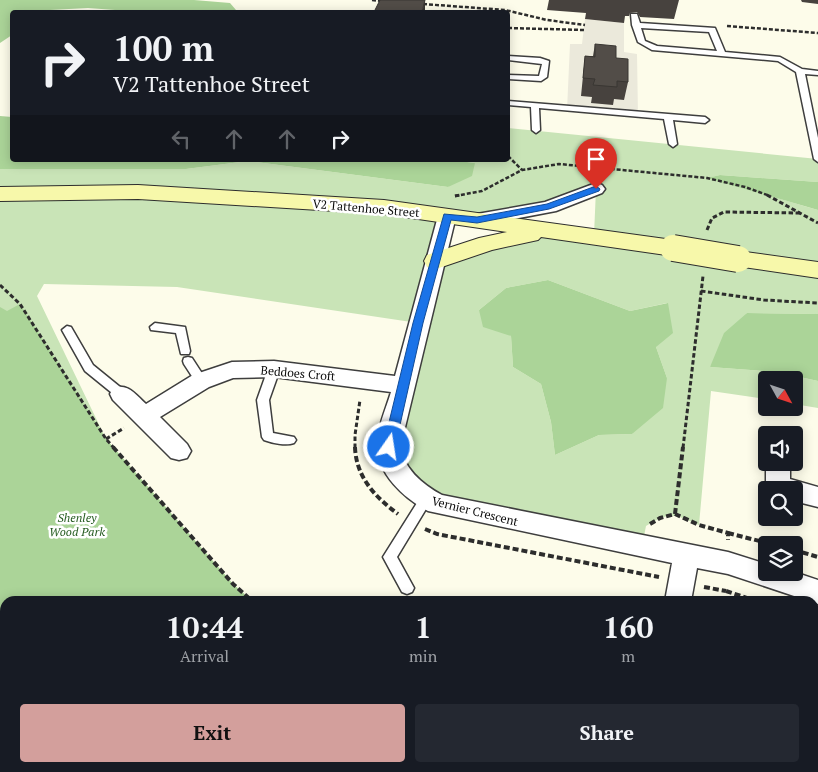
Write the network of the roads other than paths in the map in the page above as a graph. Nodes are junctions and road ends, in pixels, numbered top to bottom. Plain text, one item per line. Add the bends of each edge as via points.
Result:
1 (722, 53) junction
2 (510, 58) edge
3 (800, 71) junction
4 (818, 73) edge
5 (510, 77) edge
6 (510, 104) edge
7 (535, 107) junction
8 (668, 118) junction
9 (705, 120) dead end
10 (536, 130) dead end
11 (673, 144) dead end
12 (818, 158) edge
13 (596, 189) dead end
14 (0, 194) edge
15 (449, 206) junction
16 (477, 220) junction
17 (554, 230) junction
18 (436, 261) junction
19 (818, 270) edge
20 (155, 327) dead end
21 (67, 330) dead end
22 (274, 369) junction
23 (201, 381) junction
24 (403, 384) junction
25 (121, 394) joint
26 (144, 416) junction
27 (290, 440) dead end
28 (179, 451) dead end
29 (803, 493) edge
30 (818, 498) edge
31 (426, 499) junction
32 (686, 556) junction
33 (407, 588) dead end
34 (818, 592) edge
35 (679, 596) edge

1 - 1 lane via 655,48 642,42 635,21 712,30
1 - 3 lane via 780,59
2 - 5 lane via 546,63 541,79
3 - 4 lane
3 - 12 lane
6 - 7 lane
7 - 8 lane
7 - 10 lane
8 - 9 lane
8 - 11 lane
13 - 16 street via 549,206
14 - 15 street, V2 Tattenhoe Street via 138,192 384,207
15 - 16 street, V2 Tattenhoe Street
15 - 18 street, Vernier Crescent
16 - 17 street, V2 Tattenhoe Street
17 - 18 street via 488,243
17 - 19 street, V2 Tattenhoe Street, bridge
18 - 24 street, Vernier Crescent
20 - 23 lane via 181,330 186,356
21 - 25 lane via 89,368
22 - 23 street, Beddoes Croft via 232,370
22 - 24 street, Beddoes Croft
22 - 27 lane via 263,400 268,437
23 - 26 street, Beddoes Croft
24 - 31 street, Vernier Crescent via 389,447 396,467
25 - 26 street
26 - 28 street
29 - 30 street
31 - 32 street, Vernier Crescent via 437,504
31 - 33 lane via 390,557
32 - 34 street, Vernier Crescent via 728,563
32 - 35 street

